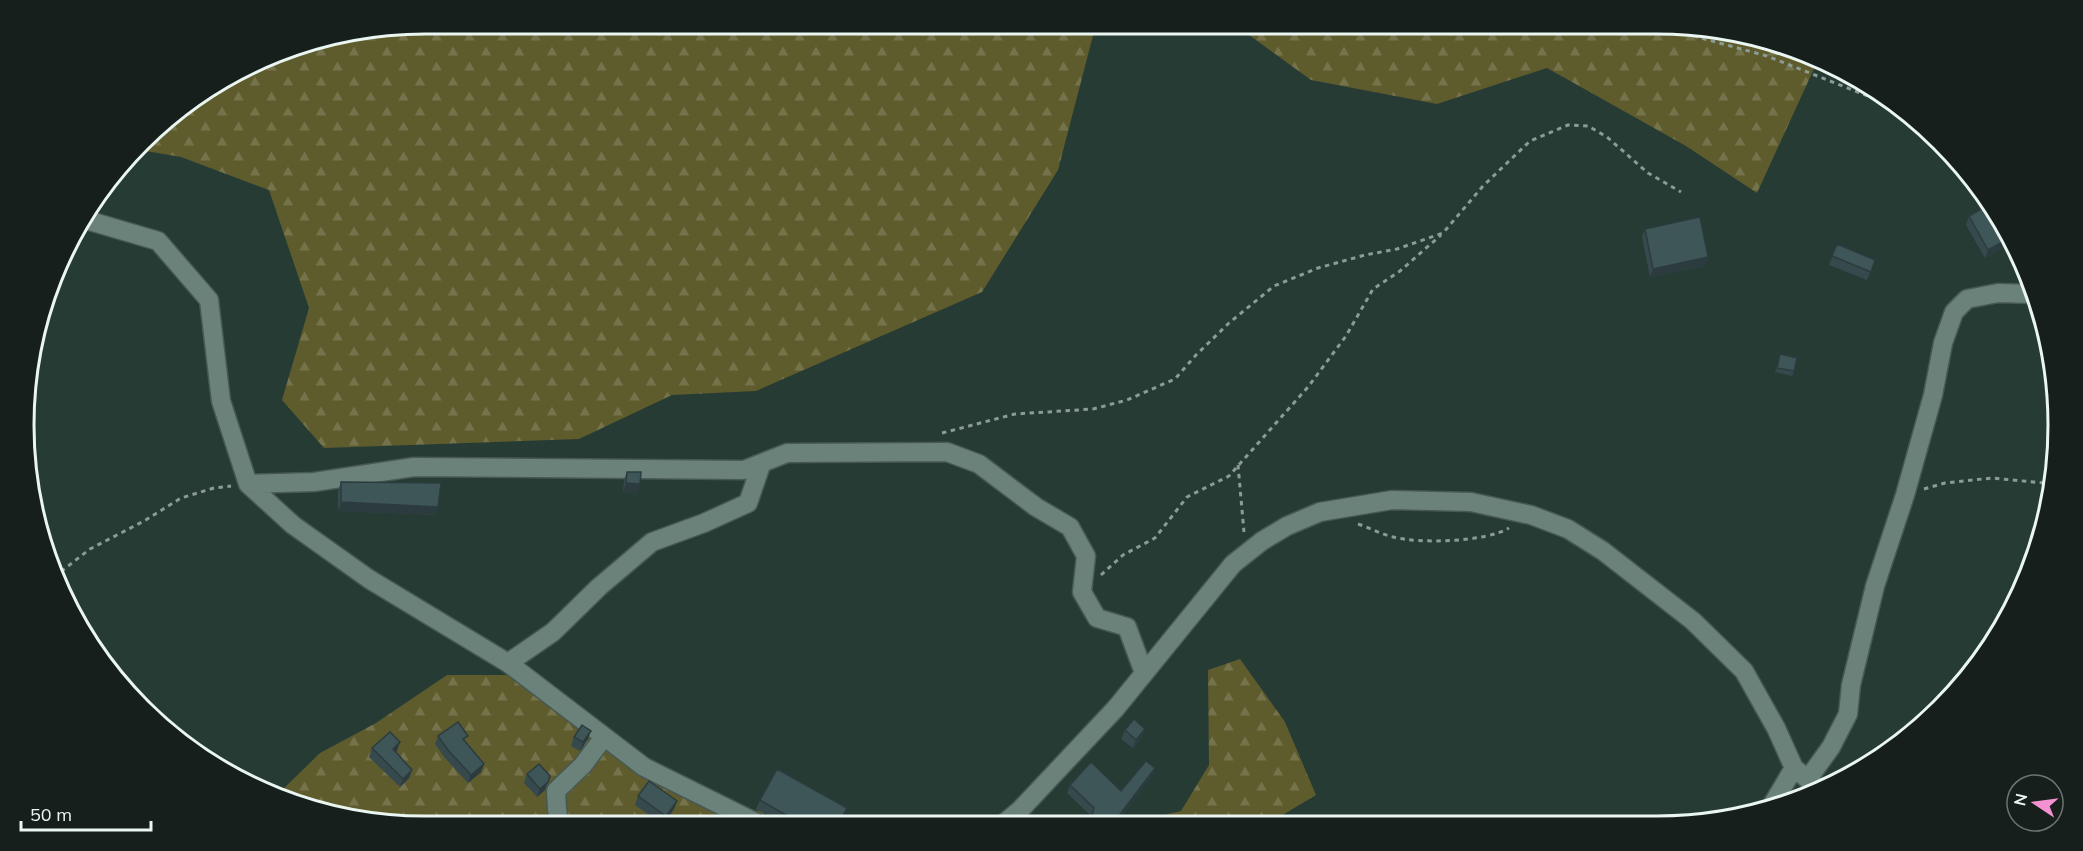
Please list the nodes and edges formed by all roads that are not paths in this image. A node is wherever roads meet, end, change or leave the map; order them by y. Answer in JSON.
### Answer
{"nodes":[{"id":1,"x":92,"y":222,"type":"edge"},
{"id":2,"x":2026,"y":294,"type":"edge"},
{"id":3,"x":761,"y":465,"type":"junction"},
{"id":4,"x":248,"y":484,"type":"junction"},
{"id":5,"x":508,"y":663,"type":"junction"},
{"id":6,"x":1144,"y":673,"type":"junction"},
{"id":7,"x":604,"y":737,"type":"junction"},
{"id":8,"x":1808,"y":779,"type":"edge"},
{"id":9,"x":1787,"y":794,"type":"edge"},
{"id":10,"x":558,"y":816,"type":"edge"},
{"id":11,"x":743,"y":816,"type":"edge"},
{"id":12,"x":1013,"y":816,"type":"edge"}],
"edges":[{"from":1,"to":4,"type":"street"},
{"from":2,"to":8,"type":"street"},
{"from":3,"to":4,"type":"street"},
{"from":3,"to":5,"type":"street"},
{"from":3,"to":6,"type":"street"},
{"from":4,"to":5,"type":"street"},
{"from":5,"to":7,"type":"street"},
{"from":6,"to":8,"type":"street"},
{"from":6,"to":12,"type":"street"},
{"from":7,"to":10,"type":"street"},
{"from":7,"to":11,"type":"street"},
{"from":8,"to":9,"type":"street"}]}
